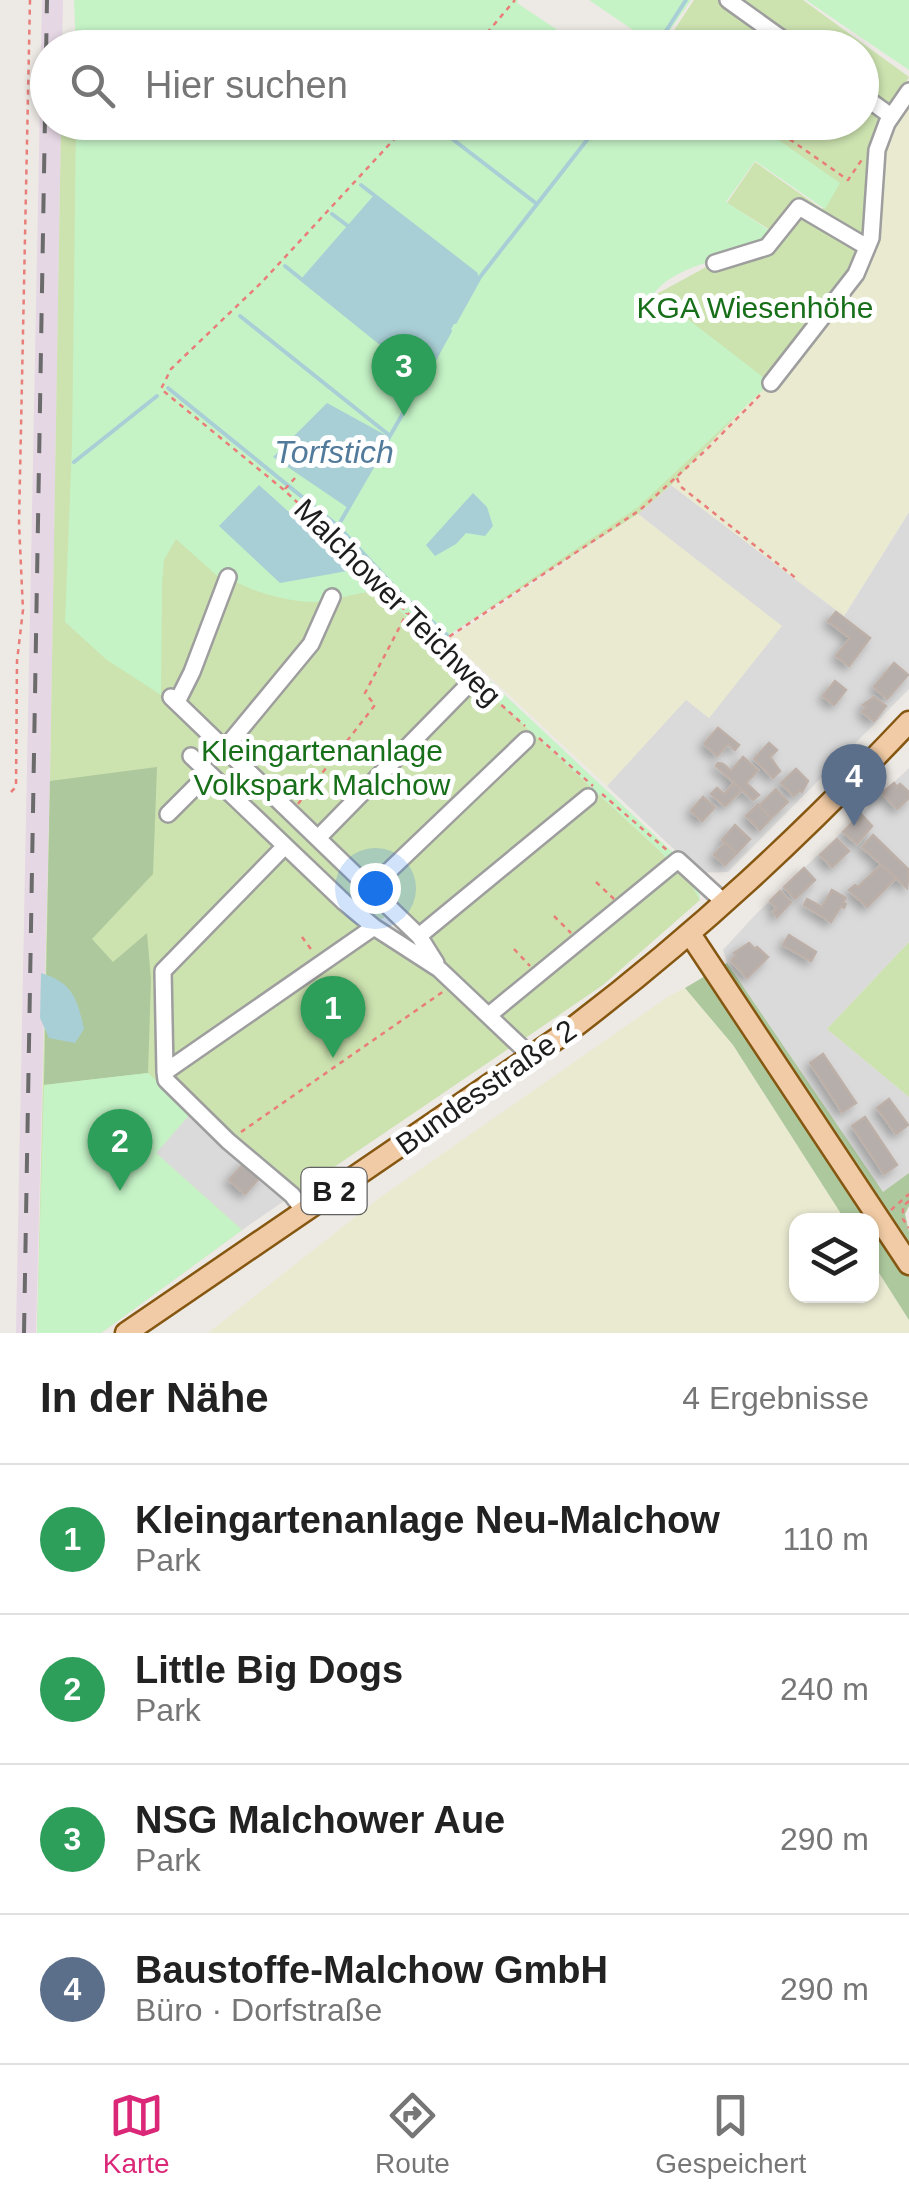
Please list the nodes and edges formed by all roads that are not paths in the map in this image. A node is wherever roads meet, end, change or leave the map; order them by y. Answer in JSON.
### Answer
{"nodes":[{"id":1,"x":728,"y":0,"type":"edge"},
{"id":2,"x":770,"y":30,"type":"edge"},
{"id":3,"x":909,"y":90,"type":"edge"},
{"id":4,"x":879,"y":107,"type":"edge"},
{"id":5,"x":891,"y":116,"type":"junction"},
{"id":6,"x":868,"y":247,"type":"junction"},
{"id":7,"x":715,"y":263,"type":"dead end"},
{"id":8,"x":772,"y":383,"type":"road end"},
{"id":9,"x":228,"y":577,"type":"dead end"},
{"id":10,"x":332,"y":597,"type":"dead end"},
{"id":11,"x":467,"y":686,"type":"dead end"},
{"id":12,"x":909,"y":722,"type":"edge"},
{"id":13,"x":526,"y":740,"type":"dead end"},
{"id":14,"x":225,"y":748,"type":"junction"},
{"id":15,"x":191,"y":756,"type":"dead end"},
{"id":16,"x":209,"y":773,"type":"junction"},
{"id":17,"x":588,"y":796,"type":"dead end"},
{"id":18,"x":168,"y":814,"type":"dead end"},
{"id":19,"x":318,"y":838,"type":"junction"},
{"id":20,"x":284,"y":847,"type":"junction"},
{"id":21,"x":370,"y":890,"type":"junction"},
{"id":22,"x":725,"y":903,"type":"junction"},
{"id":23,"x":374,"y":927,"type":"junction"},
{"id":24,"x":690,"y":934,"type":"junction"},
{"id":25,"x":419,"y":936,"type":"junction"},
{"id":26,"x":439,"y":969,"type":"junction"},
{"id":27,"x":489,"y":1015,"type":"junction"},
{"id":28,"x":531,"y":1056,"type":"junction"},
{"id":29,"x":165,"y":1072,"type":"junction"},
{"id":30,"x":304,"y":1212,"type":"junction"},
{"id":31,"x":909,"y":1264,"type":"edge"},
{"id":32,"x":126,"y":1333,"type":"edge"}],
"edges":[{"from":1,"to":2,"type":"lane"},
{"from":3,"to":5,"type":"lane"},
{"from":4,"to":5,"type":"lane"},
{"from":5,"to":6,"type":"lane"},
{"from":6,"to":7,"type":"lane"},
{"from":6,"to":8,"type":"lane"},
{"from":9,"to":14,"type":"lane"},
{"from":10,"to":14,"type":"lane"},
{"from":11,"to":19,"type":"lane"},
{"from":12,"to":22,"type":"main road","number":"B 2"},
{"from":13,"to":21,"type":"lane"},
{"from":14,"to":19,"type":"lane"},
{"from":15,"to":16,"type":"lane"},
{"from":16,"to":18,"type":"lane"},
{"from":16,"to":20,"type":"lane"},
{"from":17,"to":25,"type":"lane"},
{"from":19,"to":21,"type":"lane"},
{"from":20,"to":23,"type":"lane"},
{"from":20,"to":29,"type":"lane"},
{"from":21,"to":25,"type":"lane"},
{"from":22,"to":24,"type":"main road","number":"B 2"},
{"from":22,"to":27,"type":"lane"},
{"from":23,"to":26,"type":"lane"},
{"from":23,"to":29,"type":"lane"},
{"from":24,"to":28,"type":"main road","name":"Bundesstraße 2","number":"B 2"},
{"from":24,"to":31,"type":"main road"},
{"from":25,"to":26,"type":"lane"},
{"from":26,"to":27,"type":"lane"},
{"from":27,"to":28,"type":"lane"},
{"from":28,"to":30,"type":"main road","name":"Bundesstraße 2","number":"B 2"},
{"from":29,"to":30,"type":"lane"},
{"from":30,"to":32,"type":"main road","name":"Bundesstraße 2","number":"B 2"}]}
